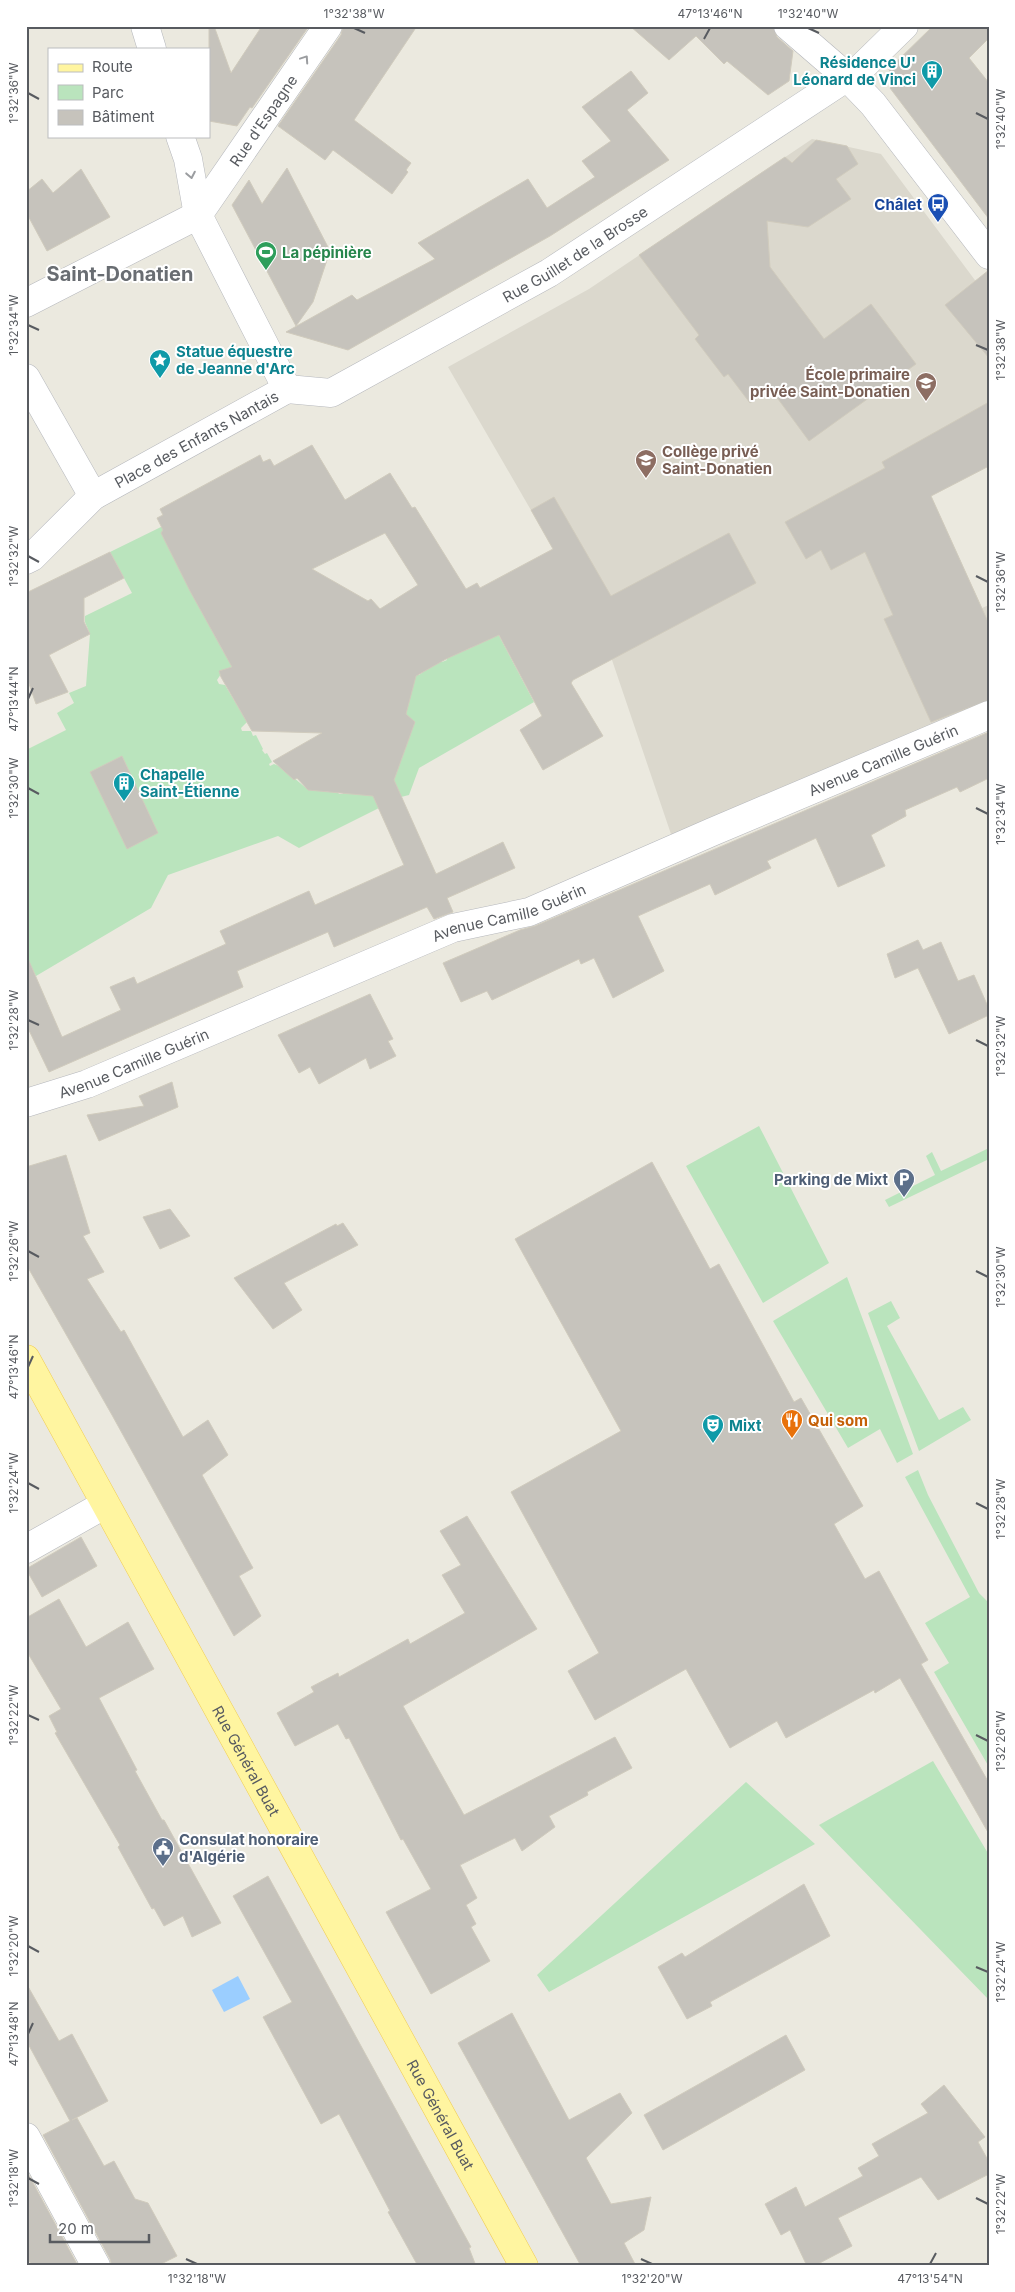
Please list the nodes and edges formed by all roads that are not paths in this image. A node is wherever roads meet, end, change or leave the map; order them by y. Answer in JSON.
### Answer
{"nodes":[{"id":1,"x":145,"y":26,"type":"edge"},
{"id":2,"x":328,"y":26,"type":"edge"},
{"id":3,"x":788,"y":26,"type":"edge"},
{"id":4,"x":904,"y":26,"type":"edge"},
{"id":5,"x":152,"y":48,"type":"edge"},
{"id":6,"x":847,"y":77,"type":"junction"},
{"id":7,"x":181,"y":138,"type":"edge"},
{"id":8,"x":198,"y":215,"type":"junction"},
{"id":9,"x":989,"y":255,"type":"edge"},
{"id":10,"x":26,"y":303,"type":"edge"},
{"id":11,"x":26,"y":378,"type":"edge"},
{"id":12,"x":287,"y":389,"type":"junction"},
{"id":13,"x":93,"y":496,"type":"junction"},
{"id":14,"x":26,"y":560,"type":"edge"},
{"id":15,"x":989,"y":714,"type":"edge"},
{"id":16,"x":26,"y":1103,"type":"edge"},
{"id":17,"x":26,"y":1359,"type":"edge"},
{"id":18,"x":104,"y":1505,"type":"junction"},
{"id":19,"x":26,"y":1549,"type":"edge"},
{"id":20,"x":26,"y":2137,"type":"edge"},
{"id":21,"x":96,"y":2266,"type":"edge"},
{"id":22,"x":524,"y":2266,"type":"edge"}],
"edges":[{"from":1,"to":5,"type":"street"},
{"from":8,"to":2,"type":"street","name":"Rue d'Espagne","one_way":true},
{"from":3,"to":6,"type":"street"},
{"from":4,"to":6,"type":"street","name":"Rue Guillet de la Brosse"},
{"from":6,"to":9,"type":"street"},
{"from":6,"to":12,"type":"street","name":"Rue Guillet de la Brosse"},
{"from":7,"to":8,"type":"street","name":"Place des Enfants Nantais","one_way":true},
{"from":8,"to":10,"type":"street"},
{"from":8,"to":12,"type":"street","name":"Place des Enfants Nantais"},
{"from":11,"to":13,"type":"street"},
{"from":12,"to":13,"type":"street","name":"Place des Enfants Nantais"},
{"from":13,"to":14,"type":"street","name":"Place des Enfants Nantais"},
{"from":15,"to":16,"type":"street","name":"Avenue Camille Guérin"},
{"from":17,"to":18,"type":"main road","name":"Rue Général Buat"},
{"from":18,"to":19,"type":"street"},
{"from":18,"to":22,"type":"main road","name":"Rue Général Buat"},
{"from":20,"to":21,"type":"street"}]}
